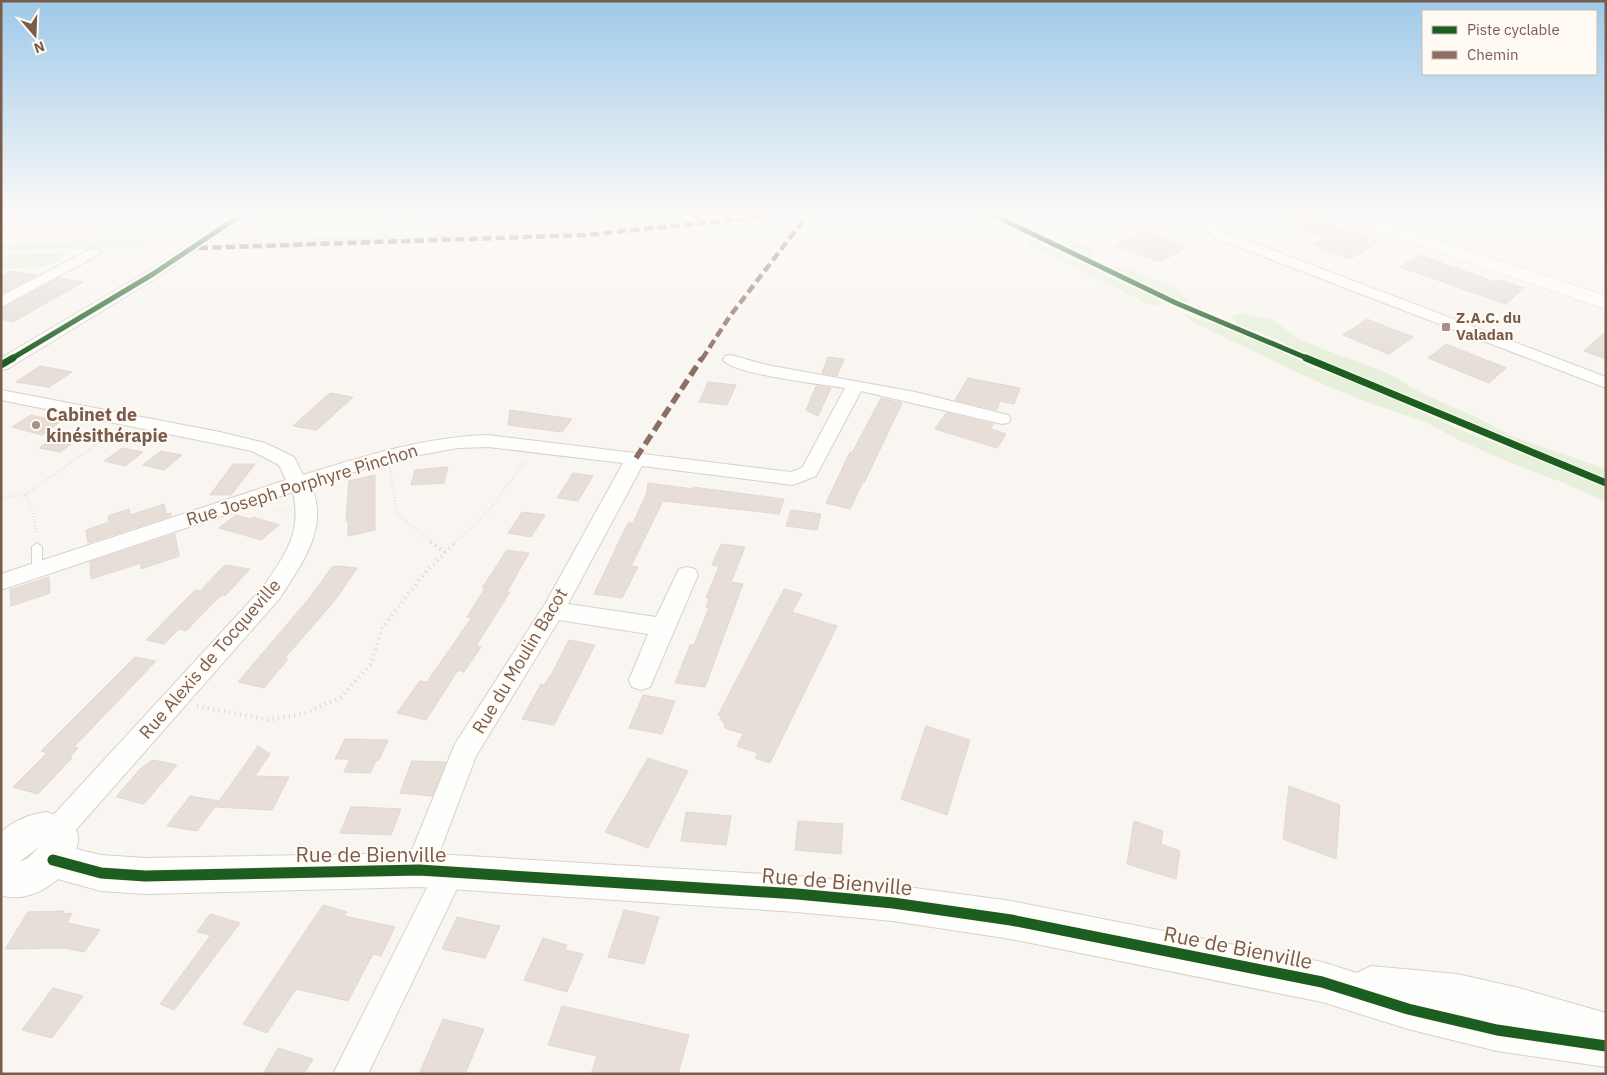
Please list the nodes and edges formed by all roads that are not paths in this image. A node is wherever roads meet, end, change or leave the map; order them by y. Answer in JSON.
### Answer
{"nodes":[{"id":1,"x":72,"y":263,"type":"edge"},
{"id":2,"x":173,"y":263,"type":"edge"},
{"id":3,"x":1293,"y":263,"type":"edge"},
{"id":4,"x":1488,"y":263,"type":"edge"},
{"id":5,"x":1,"y":302,"type":"edge"},
{"id":6,"x":1606,"y":303,"type":"edge"},
{"id":7,"x":731,"y":360,"type":"dead end"},
{"id":8,"x":1,"y":365,"type":"edge"},
{"id":9,"x":1606,"y":383,"type":"edge"},
{"id":10,"x":856,"y":385,"type":"junction"},
{"id":11,"x":1,"y":395,"type":"edge"},
{"id":12,"x":1002,"y":419,"type":"dead end"},
{"id":13,"x":636,"y":458,"type":"junction"},
{"id":14,"x":298,"y":483,"type":"junction"},
{"id":15,"x":37,"y":547,"type":"road end"},
{"id":16,"x":37,"y":570,"type":"junction"},
{"id":17,"x":687,"y":575,"type":"dead end"},
{"id":18,"x":1,"y":582,"type":"edge"},
{"id":19,"x":553,"y":610,"type":"junction"},
{"id":20,"x":663,"y":627,"type":"junction"},
{"id":21,"x":641,"y":680,"type":"dead end"},
{"id":22,"x":55,"y":845,"type":"junction"},
{"id":23,"x":434,"y":871,"type":"junction"},
{"id":24,"x":4,"y":877,"type":"edge"},
{"id":25,"x":1322,"y":982,"type":"junction"},
{"id":26,"x":1606,"y":1033,"type":"edge"},
{"id":27,"x":1606,"y":1046,"type":"edge"},
{"id":28,"x":350,"y":1074,"type":"edge"}],
"edges":[{"from":1,"to":5,"type":"street"},
{"from":2,"to":8,"type":"street"},
{"from":3,"to":9,"type":"street"},
{"from":4,"to":6,"type":"main road"},
{"from":7,"to":10,"type":"street"},
{"from":10,"to":12,"type":"street"},
{"from":10,"to":13,"type":"street","name":"Rue Joseph Porphyre Pinchon"},
{"from":11,"to":14,"type":"street","name":"Rue Alexis de Tocqueville"},
{"from":13,"to":14,"type":"street","name":"Rue Joseph Porphyre Pinchon"},
{"from":13,"to":19,"type":"street","name":"Rue du Moulin Bacot"},
{"from":14,"to":16,"type":"street","name":"Rue Joseph Porphyre Pinchon"},
{"from":14,"to":22,"type":"street","name":"Rue Alexis de Tocqueville"},
{"from":15,"to":16,"type":"lane"},
{"from":16,"to":18,"type":"street","name":"Rue Joseph Porphyre Pinchon"},
{"from":17,"to":20,"type":"street"},
{"from":19,"to":20,"type":"street"},
{"from":19,"to":23,"type":"street","name":"Rue du Moulin Bacot"},
{"from":20,"to":21,"type":"street"},
{"from":22,"to":23,"type":"street","name":"Rue de Bienville"},
{"from":22,"to":24,"type":"street"},
{"from":23,"to":25,"type":"street","name":"Rue de Bienville"},
{"from":23,"to":28,"type":"street","name":"Rue du Moulin Bacot"},
{"from":25,"to":26,"type":"street","name":"Rue de Bienville"},
{"from":25,"to":27,"type":"street","name":"Rue de Bienville"}]}
